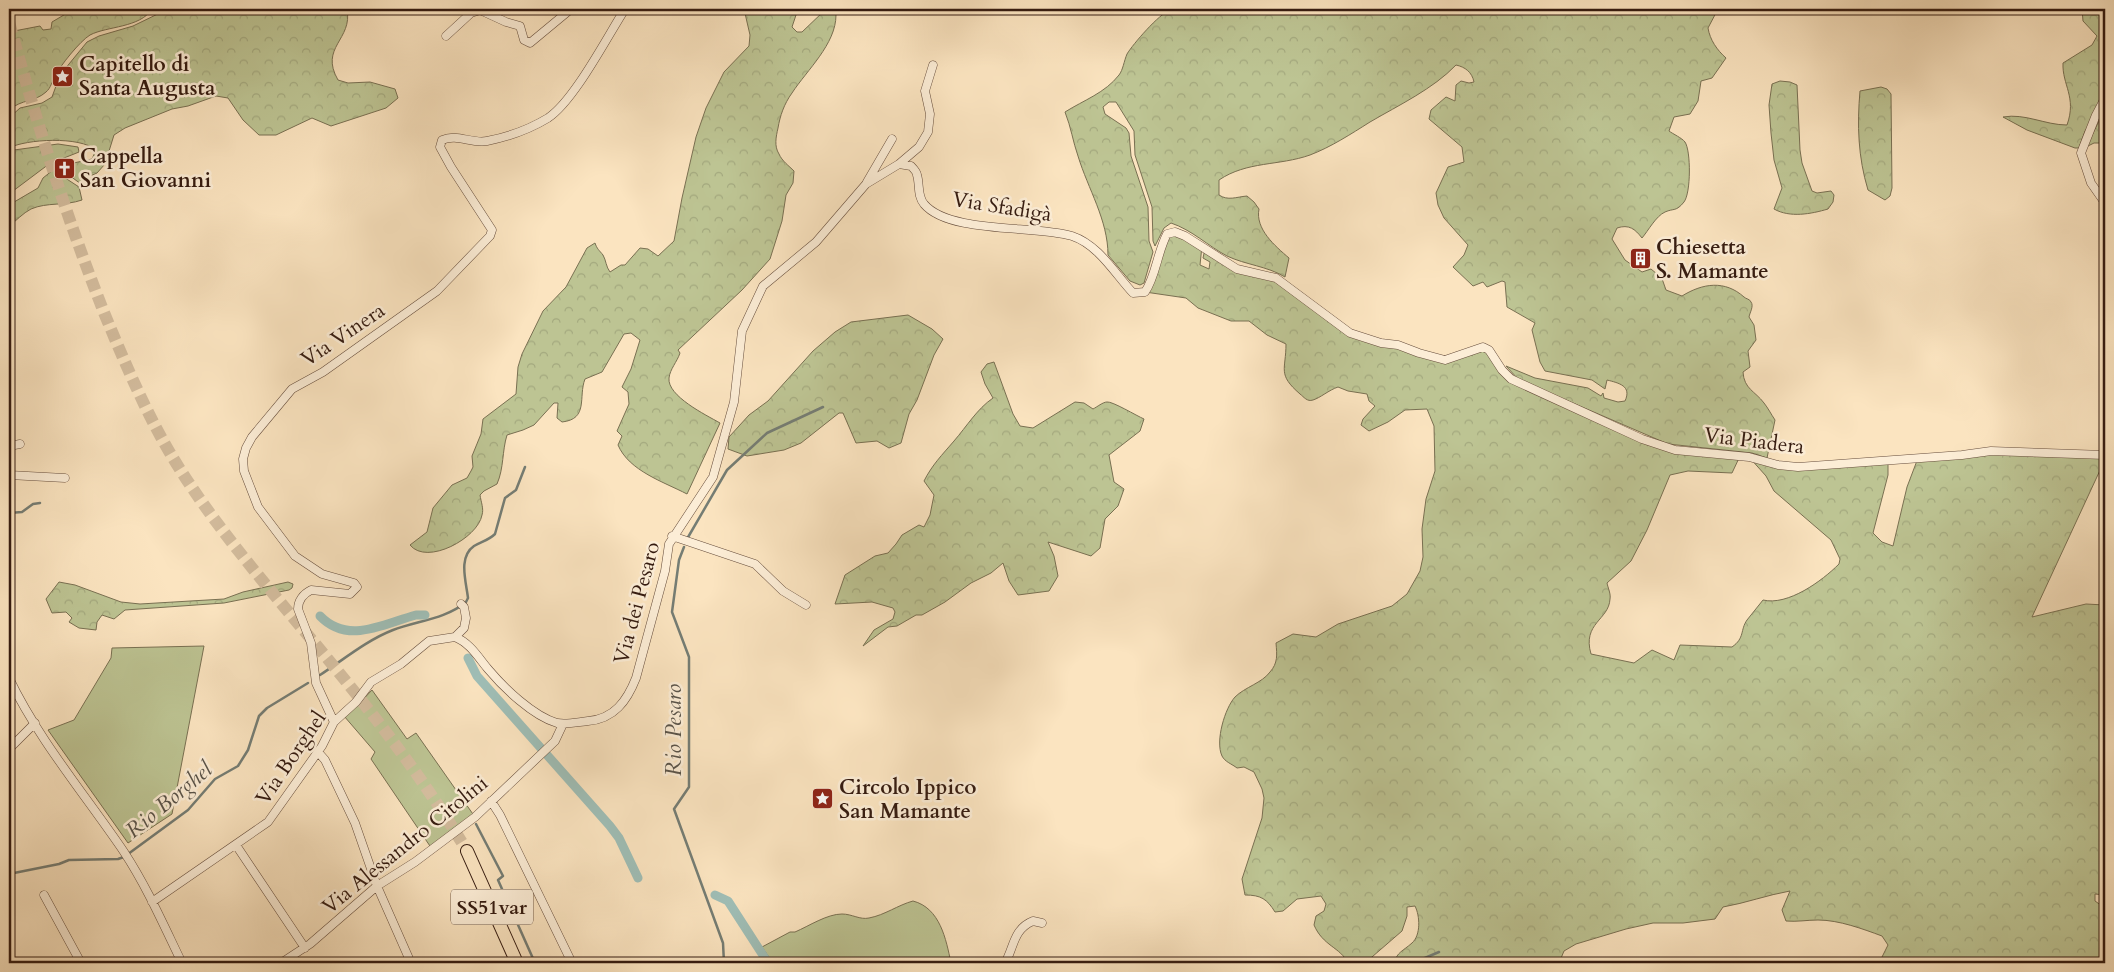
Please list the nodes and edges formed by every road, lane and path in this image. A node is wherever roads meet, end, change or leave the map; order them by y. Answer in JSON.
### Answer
{"nodes":[{"id":1,"x":571,"y":9,"type":"edge"},
{"id":2,"x":625,"y":9,"type":"edge"},
{"id":3,"x":446,"y":36,"type":"dead end"},
{"id":4,"x":933,"y":65,"type":"dead end"},
{"id":5,"x":2105,"y":98,"type":"edge"},
{"id":6,"x":892,"y":139,"type":"dead end"},
{"id":7,"x":899,"y":164,"type":"junction"},
{"id":8,"x":866,"y":184,"type":"junction"},
{"id":9,"x":2105,"y":203,"type":"edge"},
{"id":10,"x":1459,"y":355,"type":"joint"},
{"id":11,"x":20,"y":444,"type":"dead end"},
{"id":12,"x":9,"y":446,"type":"edge"},
{"id":13,"x":2105,"y":455,"type":"edge"},
{"id":14,"x":9,"y":475,"type":"edge"},
{"id":15,"x":65,"y":478,"type":"dead end"},
{"id":16,"x":672,"y":536,"type":"junction"},
{"id":17,"x":462,"y":605,"type":"dead end"},
{"id":18,"x":806,"y":605,"type":"dead end"},
{"id":19,"x":456,"y":637,"type":"junction"},
{"id":20,"x":9,"y":678,"type":"edge"},
{"id":21,"x":334,"y":722,"type":"junction"},
{"id":22,"x":35,"y":723,"type":"junction"},
{"id":23,"x":563,"y":724,"type":"junction"},
{"id":24,"x":9,"y":749,"type":"edge"},
{"id":25,"x":318,"y":752,"type":"junction"},
{"id":26,"x":491,"y":801,"type":"junction"},
{"id":27,"x":236,"y":845,"type":"junction"},
{"id":28,"x":467,"y":852,"type":"tunnel mouth"},
{"id":29,"x":377,"y":886,"type":"junction"},
{"id":30,"x":44,"y":894,"type":"dead end"},
{"id":31,"x":152,"y":902,"type":"junction"},
{"id":32,"x":1042,"y":923,"type":"dead end"},
{"id":33,"x":305,"y":948,"type":"junction"},
{"id":34,"x":81,"y":963,"type":"edge"},
{"id":35,"x":182,"y":963,"type":"edge"},
{"id":36,"x":281,"y":963,"type":"edge"},
{"id":37,"x":411,"y":963,"type":"edge"},
{"id":38,"x":517,"y":963,"type":"edge"},
{"id":39,"x":572,"y":963,"type":"edge"},
{"id":40,"x":1005,"y":963,"type":"edge"}],
"edges":[{"from":1,"to":3,"type":"street"},
{"from":2,"to":21,"type":"street","name":"Via Vinera"},
{"from":4,"to":7,"type":"street"},
{"from":5,"to":9,"type":"street"},
{"from":6,"to":8,"type":"street"},
{"from":7,"to":8,"type":"street"},
{"from":7,"to":10,"type":"street","name":"Via Sfadigà"},
{"from":8,"to":16,"type":"street"},
{"from":10,"to":13,"type":"street","name":"Via Piadera"},
{"from":11,"to":12,"type":"street"},
{"from":14,"to":15,"type":"street"},
{"from":16,"to":18,"type":"street","name":"Via dei Pesaro"},
{"from":16,"to":23,"type":"street","name":"Via dei Pesaro"},
{"from":17,"to":19,"type":"street"},
{"from":19,"to":21,"type":"street","name":"Via Borghel"},
{"from":19,"to":23,"type":"street"},
{"from":20,"to":22,"type":"street"},
{"from":21,"to":25,"type":"street","name":"Via Borghel"},
{"from":22,"to":24,"type":"street"},
{"from":22,"to":31,"type":"street"},
{"from":23,"to":26,"type":"street","name":"Via Alessandro Citolini"},
{"from":25,"to":27,"type":"street","name":"Via Borghel"},
{"from":25,"to":29,"type":"street"},
{"from":26,"to":29,"type":"street","name":"Via Alessandro Citolini"},
{"from":26,"to":39,"type":"street"},
{"from":27,"to":31,"type":"street","name":"Via Borghel"},
{"from":27,"to":33,"type":"street"},
{"from":28,"to":38,"type":"main road","number":"SS51var"},
{"from":29,"to":33,"type":"street","name":"Via Alessandro Citolini"},
{"from":29,"to":37,"type":"street"},
{"from":30,"to":34,"type":"street"},
{"from":31,"to":35,"type":"street"},
{"from":32,"to":40,"type":"street"},
{"from":33,"to":36,"type":"street","name":"Via Alessandro Citolini"}]}
